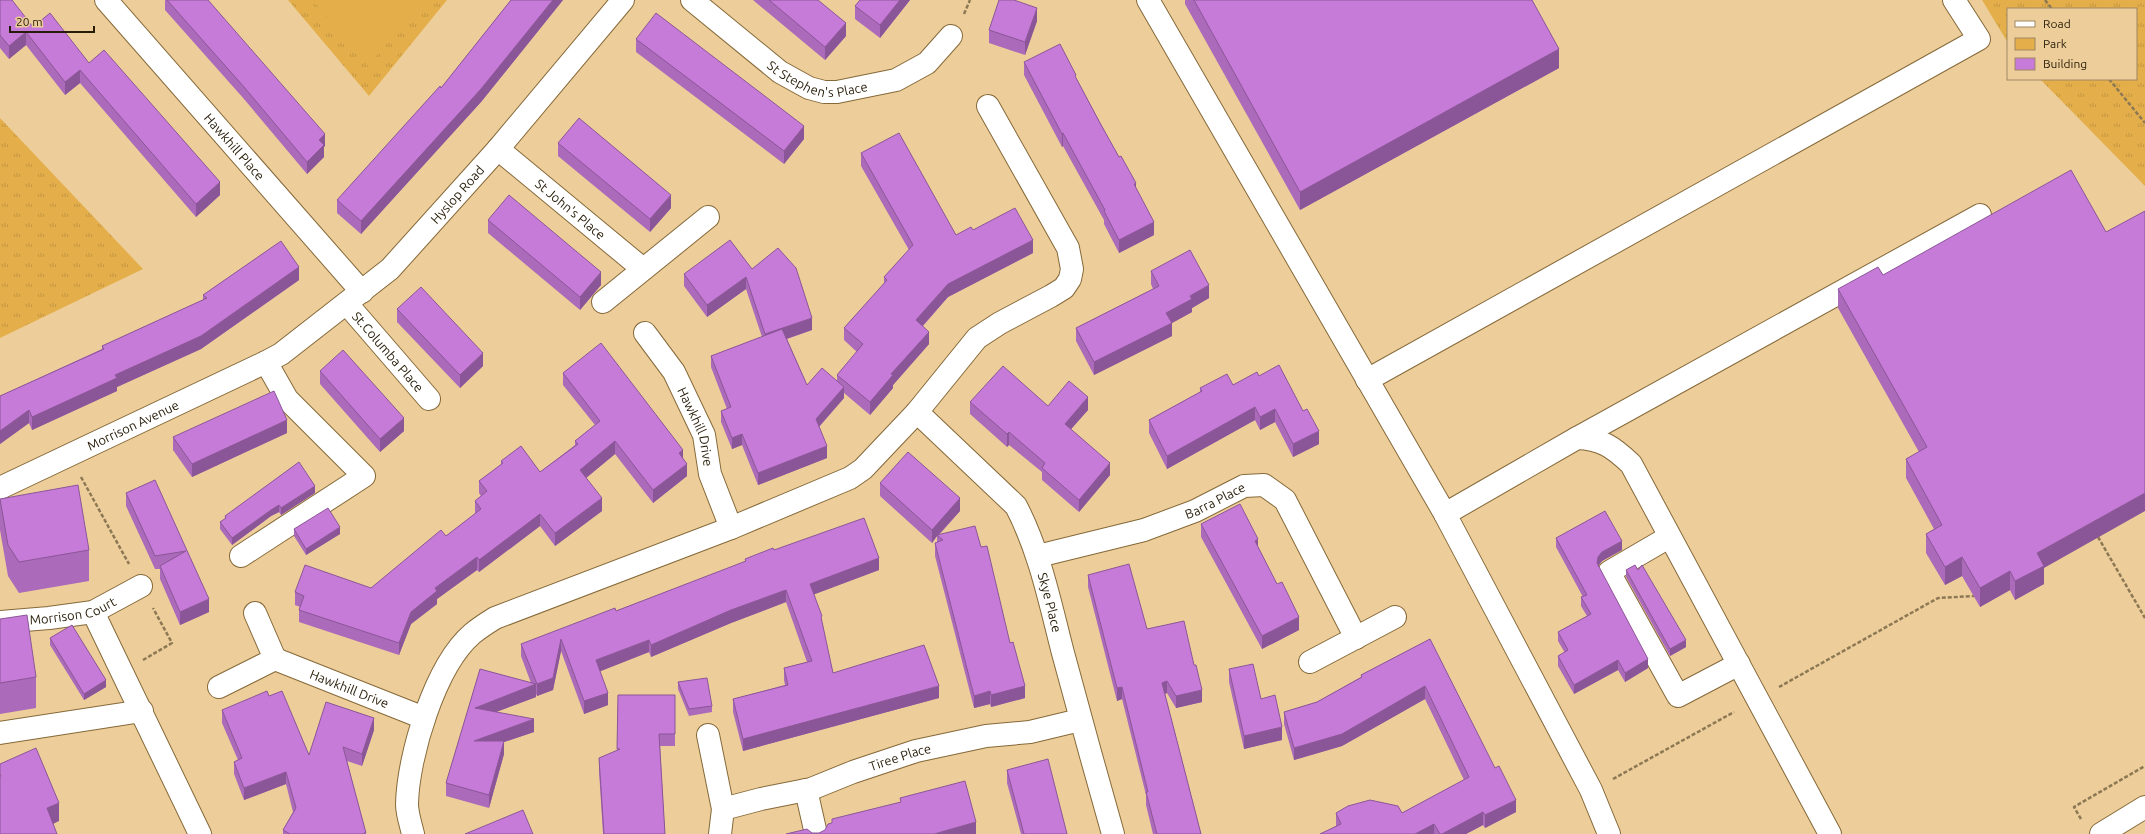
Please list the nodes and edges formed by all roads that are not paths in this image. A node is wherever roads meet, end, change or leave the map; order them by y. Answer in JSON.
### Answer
{"nodes":[{"id":1,"x":106,"y":0,"type":"edge"},
{"id":2,"x":623,"y":0,"type":"edge"},
{"id":3,"x":692,"y":0,"type":"edge"},
{"id":4,"x":1148,"y":0,"type":"edge"},
{"id":5,"x":1954,"y":0,"type":"edge"},
{"id":6,"x":951,"y":36,"type":"dead end"},
{"id":7,"x":988,"y":106,"type":"dead end"},
{"id":8,"x":498,"y":149,"type":"junction"},
{"id":9,"x":1980,"y":216,"type":"dead end"},
{"id":10,"x":708,"y":217,"type":"dead end"},
{"id":11,"x":643,"y":269,"type":"junction"},
{"id":12,"x":355,"y":298,"type":"junction"},
{"id":13,"x":603,"y":302,"type":"dead end"},
{"id":14,"x":645,"y":333,"type":"dead end"},
{"id":15,"x":266,"y":362,"type":"junction"},
{"id":16,"x":1367,"y":380,"type":"junction"},
{"id":17,"x":429,"y":399,"type":"dead end"},
{"id":18,"x":917,"y":412,"type":"junction"},
{"id":19,"x":1577,"y":438,"type":"junction"},
{"id":20,"x":0,"y":488,"type":"edge"},
{"id":21,"x":1445,"y":514,"type":"junction"},
{"id":22,"x":731,"y":528,"type":"junction"},
{"id":23,"x":1669,"y":537,"type":"junction"},
{"id":24,"x":241,"y":556,"type":"dead end"},
{"id":25,"x":1038,"y":556,"type":"junction"},
{"id":26,"x":141,"y":586,"type":"dead end"},
{"id":27,"x":93,"y":612,"type":"junction"},
{"id":28,"x":255,"y":613,"type":"dead end"},
{"id":29,"x":1394,"y":617,"type":"dead end"},
{"id":30,"x":0,"y":622,"type":"edge"},
{"id":31,"x":1356,"y":638,"type":"junction"},
{"id":32,"x":276,"y":659,"type":"junction"},
{"id":33,"x":1310,"y":662,"type":"dead end"},
{"id":34,"x":1738,"y":664,"type":"junction"},
{"id":35,"x":219,"y":687,"type":"dead end"},
{"id":36,"x":142,"y":711,"type":"junction"},
{"id":37,"x":424,"y":718,"type":"junction"},
{"id":38,"x":1080,"y":720,"type":"junction"},
{"id":39,"x":0,"y":733,"type":"edge"},
{"id":40,"x":708,"y":735,"type":"dead end"},
{"id":41,"x":806,"y":790,"type":"junction"},
{"id":42,"x":2145,"y":807,"type":"edge"},
{"id":43,"x":724,"y":809,"type":"junction"},
{"id":44,"x":200,"y":834,"type":"edge"},
{"id":45,"x":413,"y":834,"type":"edge"},
{"id":46,"x":720,"y":834,"type":"edge"},
{"id":47,"x":816,"y":834,"type":"edge"},
{"id":48,"x":1113,"y":834,"type":"edge"},
{"id":49,"x":1609,"y":834,"type":"edge"},
{"id":50,"x":1830,"y":834,"type":"edge"},
{"id":51,"x":2101,"y":834,"type":"edge"}],
"edges":[{"from":1,"to":12,"type":"street","name":"Hawkhill Place"},
{"from":2,"to":8,"type":"street","name":"Hyslop Road"},
{"from":3,"to":6,"type":"street","name":"St Stephen's Place"},
{"from":4,"to":16,"type":"street"},
{"from":5,"to":16,"type":"street"},
{"from":7,"to":18,"type":"street"},
{"from":8,"to":11,"type":"street","name":"St John's Place"},
{"from":8,"to":12,"type":"street","name":"Hyslop Road"},
{"from":9,"to":19,"type":"street"},
{"from":10,"to":11,"type":"street"},
{"from":11,"to":13,"type":"street"},
{"from":12,"to":15,"type":"street","name":"Hyslop Road"},
{"from":12,"to":17,"type":"street","name":"St.Columba Place"},
{"from":14,"to":22,"type":"street","name":"Hawkhill Drive"},
{"from":15,"to":20,"type":"street","name":"Morrison Avenue"},
{"from":15,"to":24,"type":"street"},
{"from":16,"to":21,"type":"street"},
{"from":18,"to":22,"type":"street"},
{"from":18,"to":25,"type":"street","name":"Skye Place"},
{"from":19,"to":21,"type":"street"},
{"from":19,"to":23,"type":"street"},
{"from":21,"to":49,"type":"street"},
{"from":22,"to":37,"type":"street"},
{"from":23,"to":34,"type":"street"},
{"from":23,"to":34,"type":"street"},
{"from":25,"to":31,"type":"street","name":"Barra Place"},
{"from":25,"to":38,"type":"street","name":"Skye Place"},
{"from":26,"to":27,"type":"street","name":"Morrison Court"},
{"from":27,"to":30,"type":"street","name":"Morrison Court"},
{"from":27,"to":36,"type":"street"},
{"from":28,"to":32,"type":"street"},
{"from":29,"to":31,"type":"street"},
{"from":31,"to":33,"type":"street"},
{"from":32,"to":35,"type":"street"},
{"from":32,"to":37,"type":"street","name":"Hawkhill Drive"},
{"from":34,"to":50,"type":"street"},
{"from":36,"to":39,"type":"street"},
{"from":36,"to":44,"type":"street"},
{"from":37,"to":45,"type":"street"},
{"from":38,"to":41,"type":"street","name":"Tiree Place"},
{"from":38,"to":48,"type":"street","name":"Skye Place"},
{"from":40,"to":43,"type":"street"},
{"from":41,"to":43,"type":"street","name":"Tiree Place"},
{"from":41,"to":47,"type":"street"},
{"from":42,"to":51,"type":"street"},
{"from":43,"to":46,"type":"street"}]}
